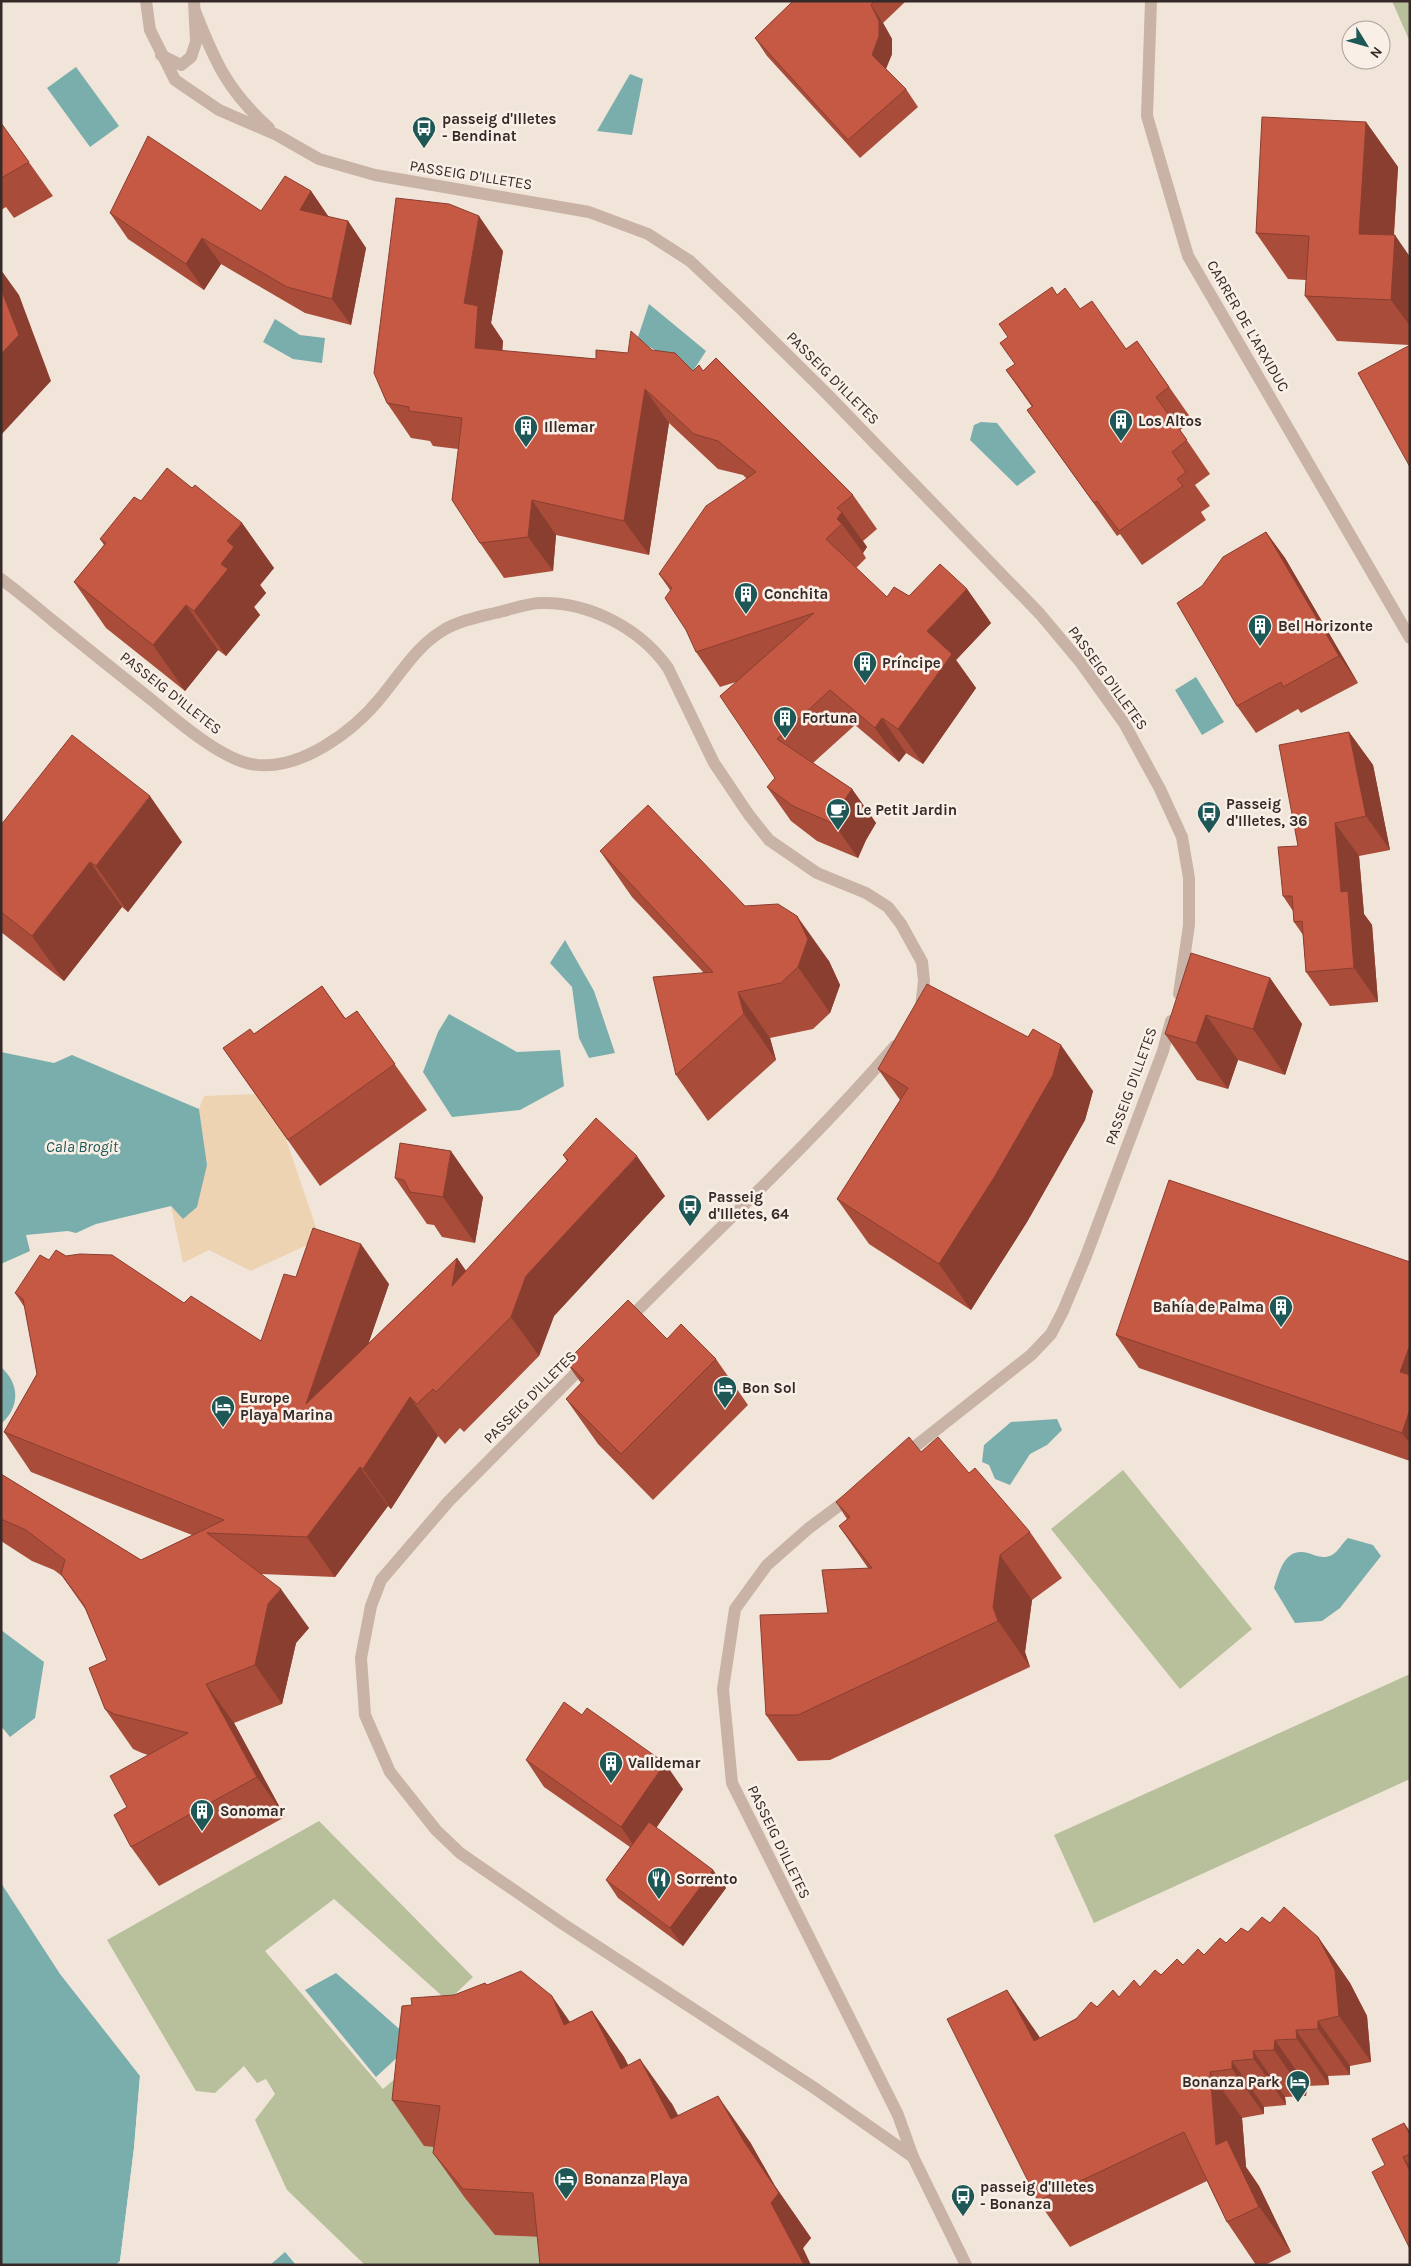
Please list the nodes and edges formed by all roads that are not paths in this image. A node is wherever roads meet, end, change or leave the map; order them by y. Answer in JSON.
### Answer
{"nodes":[{"id":1,"x":146,"y":1,"type":"edge"},
{"id":2,"x":1151,"y":1,"type":"edge"},
{"id":3,"x":194,"y":6,"type":"edge"},
{"id":4,"x":161,"y":55,"type":"junction"},
{"id":5,"x":277,"y":135,"type":"junction"},
{"id":6,"x":1,"y":579,"type":"edge"},
{"id":7,"x":1410,"y":638,"type":"edge"},
{"id":8,"x":916,"y":1018,"type":"edge"},
{"id":9,"x":901,"y":1038,"type":"edge"},
{"id":10,"x":616,"y":1332,"type":"edge"},
{"id":11,"x":595,"y":1353,"type":"edge"},
{"id":12,"x":896,"y":1461,"type":"edge"},
{"id":13,"x":865,"y":1485,"type":"edge"},
{"id":14,"x":913,"y":2157,"type":"junction"},
{"id":15,"x":966,"y":2265,"type":"edge"}],
"edges":[{"from":1,"to":4,"type":"street","name":"PASSEIG D'ILLETES"},
{"from":2,"to":7,"type":"street","name":"CARRER DE L'ARXIDUC"},
{"from":3,"to":4,"type":"street"},
{"from":3,"to":5,"type":"street"},
{"from":4,"to":5,"type":"street","name":"PASSEIG D'ILLETES"},
{"from":5,"to":12,"type":"street","name":"PASSEIG D'ILLETES"},
{"from":6,"to":8,"type":"street","name":"PASSEIG D'ILLETES"},
{"from":9,"to":10,"type":"street"},
{"from":11,"to":14,"type":"street","name":"PASSEIG D'ILLETES"},
{"from":13,"to":14,"type":"street","name":"PASSEIG D'ILLETES"},
{"from":14,"to":15,"type":"street","name":"PASSEIG D'ILLETES"}]}
